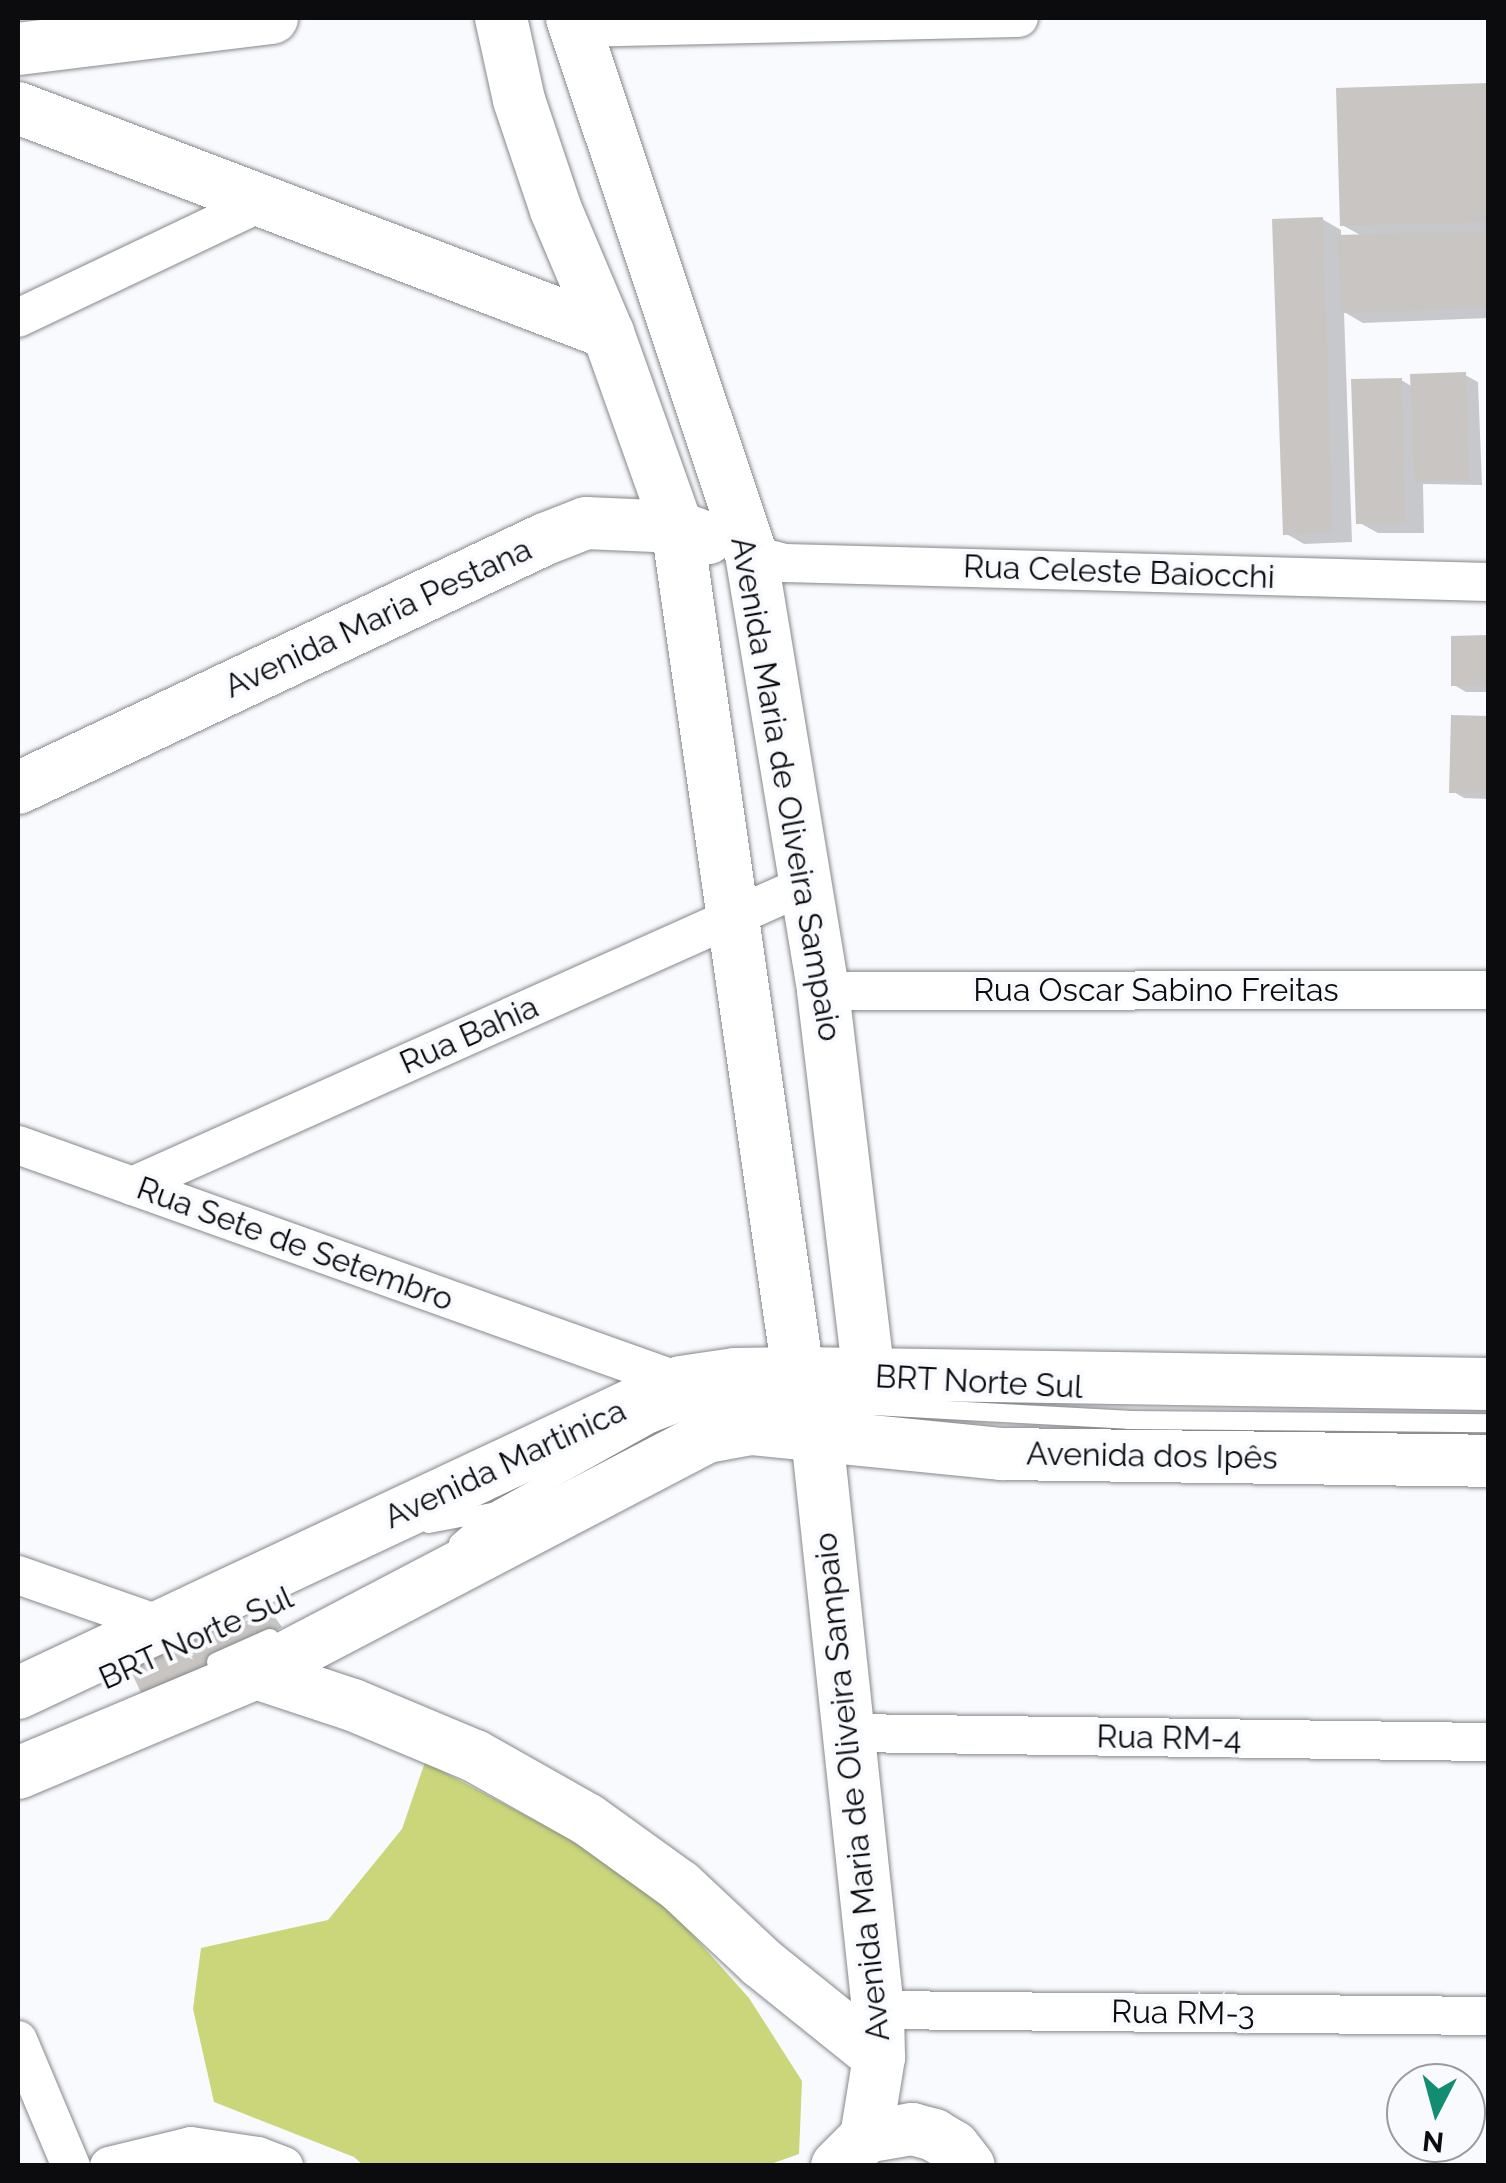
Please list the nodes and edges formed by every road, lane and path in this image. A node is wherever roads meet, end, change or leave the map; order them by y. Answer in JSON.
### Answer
{"nodes":[{"id":1,"x":272,"y":18,"type":"edge"},
{"id":2,"x":501,"y":18,"type":"edge"},
{"id":3,"x":1020,"y":18,"type":"edge"},
{"id":4,"x":568,"y":21,"type":"edge"},
{"id":5,"x":18,"y":49,"type":"edge"},
{"id":6,"x":18,"y":108,"type":"edge"},
{"id":7,"x":264,"y":201,"type":"junction"},
{"id":8,"x":18,"y":318,"type":"edge"},
{"id":9,"x":608,"y":332,"type":"junction"},
{"id":10,"x":677,"y":526,"type":"junction"},
{"id":11,"x":751,"y":554,"type":"junction"},
{"id":12,"x":1488,"y":582,"type":"edge"},
{"id":13,"x":18,"y":788,"type":"edge"},
{"id":14,"x":805,"y":885,"type":"junction"},
{"id":15,"x":734,"y":916,"type":"junction"},
{"id":16,"x":1488,"y":990,"type":"edge"},
{"id":17,"x":823,"y":991,"type":"junction"},
{"id":18,"x":18,"y":1146,"type":"edge"},
{"id":19,"x":132,"y":1186,"type":"junction"},
{"id":20,"x":572,"y":1344,"type":"junction"},
{"id":21,"x":681,"y":1382,"type":"junction"},
{"id":22,"x":1488,"y":1384,"type":"edge"},
{"id":23,"x":827,"y":1399,"type":"junction"},
{"id":24,"x":1488,"y":1423,"type":"edge"},
{"id":25,"x":578,"y":1430,"type":"junction"},
{"id":26,"x":1488,"y":1461,"type":"edge"},
{"id":27,"x":493,"y":1512,"type":"junction"},
{"id":28,"x":418,"y":1529,"type":"dead end"},
{"id":29,"x":18,"y":1575,"type":"edge"},
{"id":30,"x":304,"y":1581,"type":"dead end"},
{"id":31,"x":340,"y":1606,"type":"dead end"},
{"id":32,"x":158,"y":1624,"type":"junction"},
{"id":33,"x":287,"y":1630,"type":"dead end"},
{"id":34,"x":198,"y":1670,"type":"dead end"},
{"id":35,"x":256,"y":1674,"type":"junction"},
{"id":36,"x":38,"y":1694,"type":"edge"},
{"id":37,"x":850,"y":1734,"type":"junction"},
{"id":38,"x":1488,"y":1742,"type":"edge"},
{"id":39,"x":18,"y":1773,"type":"edge"},
{"id":40,"x":1488,"y":2016,"type":"edge"},
{"id":41,"x":878,"y":2034,"type":"junction"},
{"id":42,"x":18,"y":2040,"type":"edge"},
{"id":43,"x":852,"y":2151,"type":"edge"},
{"id":44,"x":71,"y":2166,"type":"edge"},
{"id":45,"x":109,"y":2166,"type":"edge"},
{"id":46,"x":284,"y":2166,"type":"edge"},
{"id":47,"x":968,"y":2166,"type":"edge"}],
"edges":[{"from":1,"to":5,"type":"main road"},
{"from":2,"to":9,"type":"main road","name":"Avenida Maria de Oliveira Sampaio"},
{"from":3,"to":4,"type":"street"},
{"from":4,"to":11,"type":"main road","name":"Avenida Maria de Oliveira Sampaio"},
{"from":6,"to":7,"type":"main road"},
{"from":7,"to":8,"type":"street"},
{"from":7,"to":9,"type":"main road"},
{"from":9,"to":10,"type":"main road","name":"Avenida Maria de Oliveira Sampaio"},
{"from":10,"to":11,"type":"main road","name":"Avenida Maria Pestana"},
{"from":10,"to":13,"type":"main road","name":"Avenida Maria Pestana"},
{"from":10,"to":15,"type":"main road","name":"Avenida Maria de Oliveira Sampaio"},
{"from":11,"to":12,"type":"street","name":"Rua Celeste Baiocchi"},
{"from":11,"to":14,"type":"main road","name":"Avenida Maria de Oliveira Sampaio"},
{"from":14,"to":15,"type":"street","name":"Rua Bahia"},
{"from":14,"to":17,"type":"main road","name":"Avenida Maria de Oliveira Sampaio"},
{"from":15,"to":19,"type":"street","name":"Rua Bahia"},
{"from":15,"to":23,"type":"main road","name":"Avenida Maria de Oliveira Sampaio"},
{"from":16,"to":17,"type":"street","name":"Rua Oscar Sabino Freitas"},
{"from":17,"to":23,"type":"main road","name":"Avenida Maria de Oliveira Sampaio"},
{"from":18,"to":19,"type":"street","name":"Rua Sete de Setembro"},
{"from":19,"to":20,"type":"street","name":"Rua Sete de Setembro"},
{"from":20,"to":21,"type":"street","name":"Rua Sete de Setembro"},
{"from":20,"to":25,"type":"street"},
{"from":21,"to":23,"type":"main road","name":"Avenida Martinica"},
{"from":21,"to":25,"type":"main road","name":"Avenida Martinica"},
{"from":22,"to":23,"type":"main road"},
{"from":23,"to":24,"type":"lane","name":"BRT Norte Sul"},
{"from":23,"to":26,"type":"main road","name":"Avenida dos Ipês"},
{"from":23,"to":27,"type":"lane","name":"BRT Norte Sul"},
{"from":23,"to":35,"type":"main road","name":"Avenida Martinica"},
{"from":23,"to":37,"type":"main road","name":"Avenida Maria de Oliveira Sampaio"},
{"from":25,"to":32,"type":"main road","name":"Avenida Martinica"},
{"from":27,"to":28,"type":"lane","name":"BRT Norte Sul"},
{"from":27,"to":31,"type":"lane","name":"BRT Norte Sul"},
{"from":29,"to":32,"type":"street"},
{"from":30,"to":36,"type":"lane","name":"BRT Norte Sul"},
{"from":32,"to":36,"type":"main road","name":"Avenida Martinica"},
{"from":33,"to":34,"type":"lane","name":"BRT Norte Sul"},
{"from":35,"to":39,"type":"main road","name":"Avenida Martinica"},
{"from":35,"to":41,"type":"main road"},
{"from":37,"to":38,"type":"street","name":"Rua RM-4"},
{"from":37,"to":41,"type":"main road","name":"Avenida Maria de Oliveira Sampaio"},
{"from":40,"to":41,"type":"street","name":"Rua RM-3"},
{"from":41,"to":43,"type":"main road","name":"Avenida Maria de Oliveira Sampaio"},
{"from":42,"to":44,"type":"street"},
{"from":43,"to":47,"type":"main road"},
{"from":45,"to":46,"type":"street"}]}
